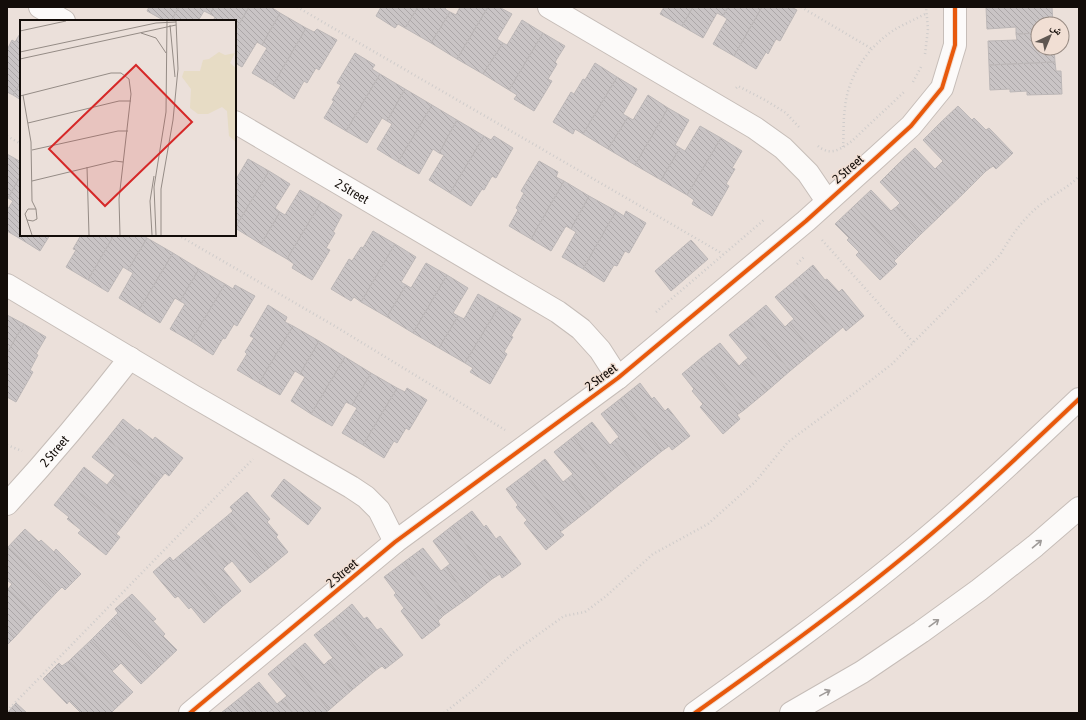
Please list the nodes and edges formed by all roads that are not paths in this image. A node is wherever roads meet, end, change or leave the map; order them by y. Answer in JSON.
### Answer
{"nodes":[{"id":1,"x":40,"y":7,"type":"edge"},
{"id":2,"x":549,"y":7,"type":"edge"},
{"id":3,"x":955,"y":7,"type":"edge"},
{"id":4,"x":62,"y":20,"type":"edge"},
{"id":5,"x":236,"y":123,"type":"edge"},
{"id":6,"x":827,"y":201,"type":"junction"},
{"id":7,"x":7,"y":286,"type":"edge"},
{"id":8,"x":130,"y":358,"type":"junction"},
{"id":9,"x":618,"y":378,"type":"junction"},
{"id":10,"x":1079,"y":399,"type":"edge"},
{"id":11,"x":7,"y":504,"type":"edge"},
{"id":12,"x":1079,"y":508,"type":"edge"},
{"id":13,"x":395,"y":542,"type":"junction"},
{"id":14,"x":190,"y":713,"type":"edge"},
{"id":15,"x":695,"y":713,"type":"edge"},
{"id":16,"x":791,"y":713,"type":"edge"}],
"edges":[{"from":1,"to":4,"type":"street"},
{"from":2,"to":6,"type":"street","name":"2 Street"},
{"from":3,"to":6,"type":"street","name":"2 Street"},
{"from":5,"to":9,"type":"street","name":"2 Street"},
{"from":6,"to":9,"type":"street","name":"2 Street"},
{"from":7,"to":8,"type":"street"},
{"from":8,"to":11,"type":"street","name":"2 Street"},
{"from":8,"to":13,"type":"street"},
{"from":9,"to":13,"type":"street","name":"2 Street"},
{"from":10,"to":15,"type":"street"},
{"from":16,"to":12,"type":"street","one_way":true},
{"from":13,"to":14,"type":"street","name":"2 Street"}]}
